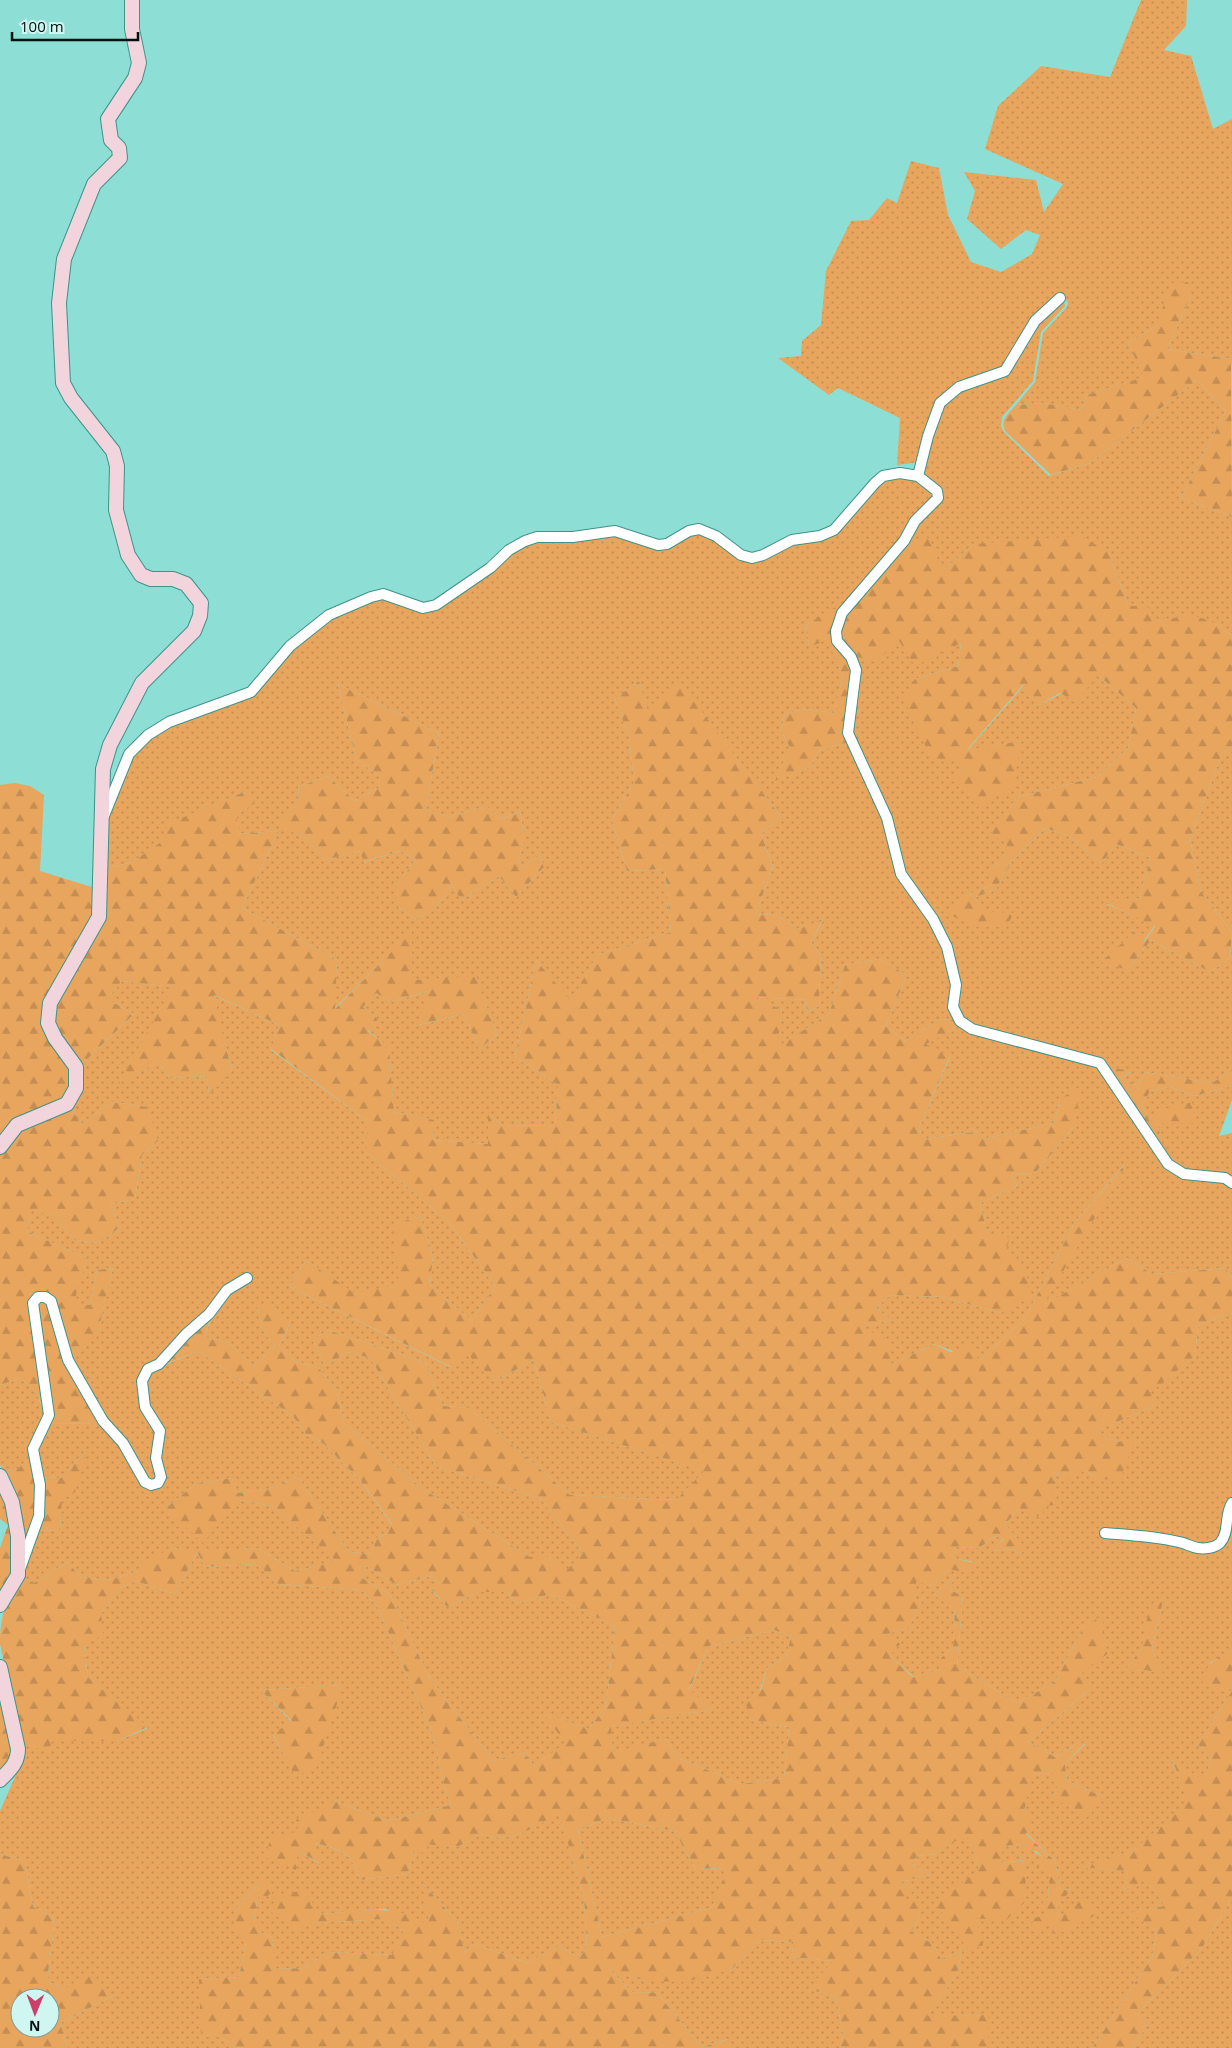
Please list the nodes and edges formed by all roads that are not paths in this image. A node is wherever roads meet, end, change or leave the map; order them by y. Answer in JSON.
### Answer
{"nodes":[{"id":1,"x":132,"y":0,"type":"edge"},
{"id":2,"x":1060,"y":298,"type":"dead end"},
{"id":3,"x":918,"y":476,"type":"junction"},
{"id":4,"x":100,"y":824,"type":"junction"},
{"id":5,"x":0,"y":1147,"type":"edge"},
{"id":6,"x":1232,"y":1183,"type":"edge"},
{"id":7,"x":247,"y":1278,"type":"dead end"},
{"id":8,"x":0,"y":1476,"type":"edge"},
{"id":9,"x":1232,"y":1503,"type":"edge"},
{"id":10,"x":1105,"y":1533,"type":"dead end"},
{"id":11,"x":18,"y":1574,"type":"junction"},
{"id":12,"x":0,"y":1605,"type":"edge"},
{"id":13,"x":0,"y":1667,"type":"edge"},
{"id":14,"x":0,"y":1780,"type":"edge"}],
"edges":[{"from":1,"to":4,"type":"street"},
{"from":2,"to":3,"type":"street"},
{"from":3,"to":4,"type":"street"},
{"from":3,"to":6,"type":"street"},
{"from":4,"to":5,"type":"street"},
{"from":7,"to":11,"type":"street"},
{"from":8,"to":11,"type":"street"},
{"from":9,"to":10,"type":"street"},
{"from":11,"to":12,"type":"street"},
{"from":13,"to":14,"type":"street"}]}
